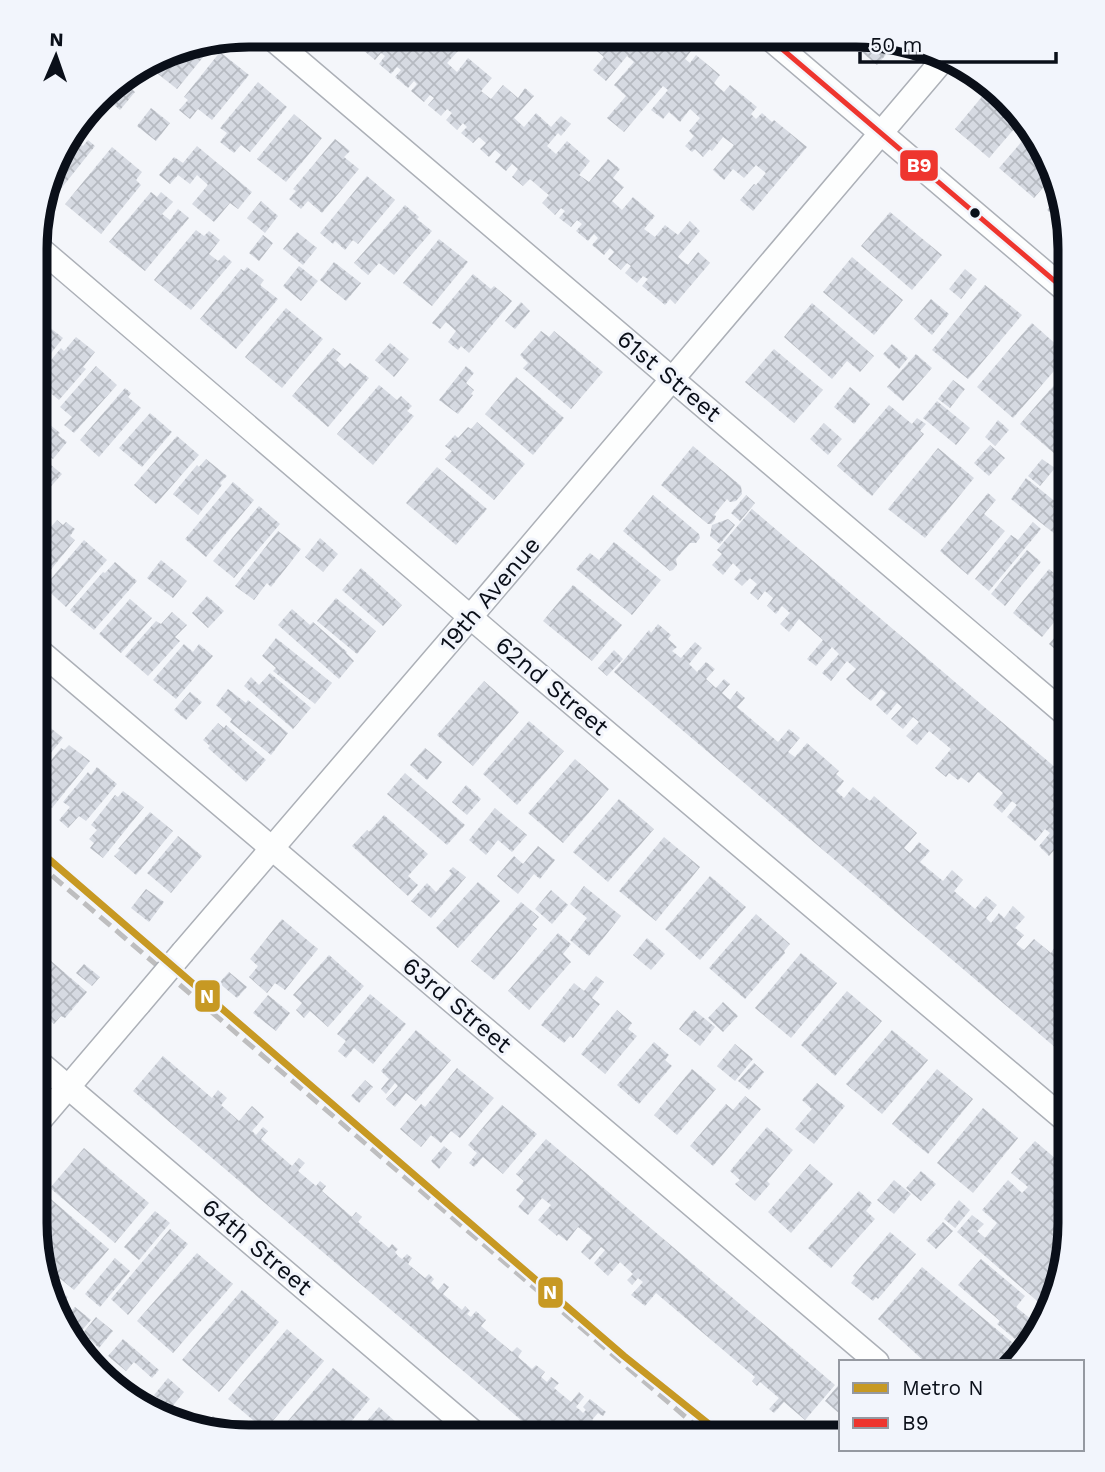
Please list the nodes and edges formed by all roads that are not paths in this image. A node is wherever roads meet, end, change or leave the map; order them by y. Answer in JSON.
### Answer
{"nodes":[{"id":1,"x":282,"y":47,"type":"edge"},
{"id":2,"x":780,"y":47,"type":"edge"},
{"id":3,"x":938,"y":65,"type":"edge"},
{"id":4,"x":881,"y":133,"type":"junction"},
{"id":5,"x":47,"y":255,"type":"edge"},
{"id":6,"x":1058,"y":284,"type":"edge"},
{"id":7,"x":672,"y":379,"type":"junction"},
{"id":8,"x":470,"y":617,"type":"junction"},
{"id":9,"x":47,"y":657,"type":"edge"},
{"id":10,"x":1058,"y":707,"type":"edge"},
{"id":11,"x":273,"y":849,"type":"junction"},
{"id":12,"x":47,"y":1069,"type":"edge"},
{"id":13,"x":69,"y":1087,"type":"junction"},
{"id":14,"x":47,"y":1112,"type":"edge"},
{"id":15,"x":1057,"y":1113,"type":"edge"},
{"id":16,"x":875,"y":1360,"type":"edge"},
{"id":17,"x":465,"y":1425,"type":"edge"}],
"edges":[{"from":1,"to":7,"type":"street","name":"61st Street"},
{"from":2,"to":4,"type":"street"},
{"from":3,"to":4,"type":"street","name":"19th Avenue"},
{"from":4,"to":6,"type":"street"},
{"from":4,"to":7,"type":"street","name":"19th Avenue"},
{"from":5,"to":8,"type":"street","name":"62nd Street"},
{"from":7,"to":8,"type":"street","name":"19th Avenue"},
{"from":7,"to":10,"type":"street","name":"61st Street"},
{"from":8,"to":11,"type":"street","name":"19th Avenue"},
{"from":8,"to":15,"type":"street","name":"62nd Street"},
{"from":9,"to":11,"type":"street","name":"63rd Street"},
{"from":11,"to":13,"type":"street","name":"19th Avenue","bridge":true},
{"from":11,"to":16,"type":"street","name":"63rd Street"},
{"from":12,"to":13,"type":"street","name":"64th Street"},
{"from":13,"to":14,"type":"street","name":"19th Avenue"},
{"from":13,"to":17,"type":"street","name":"64th Street"}]}
